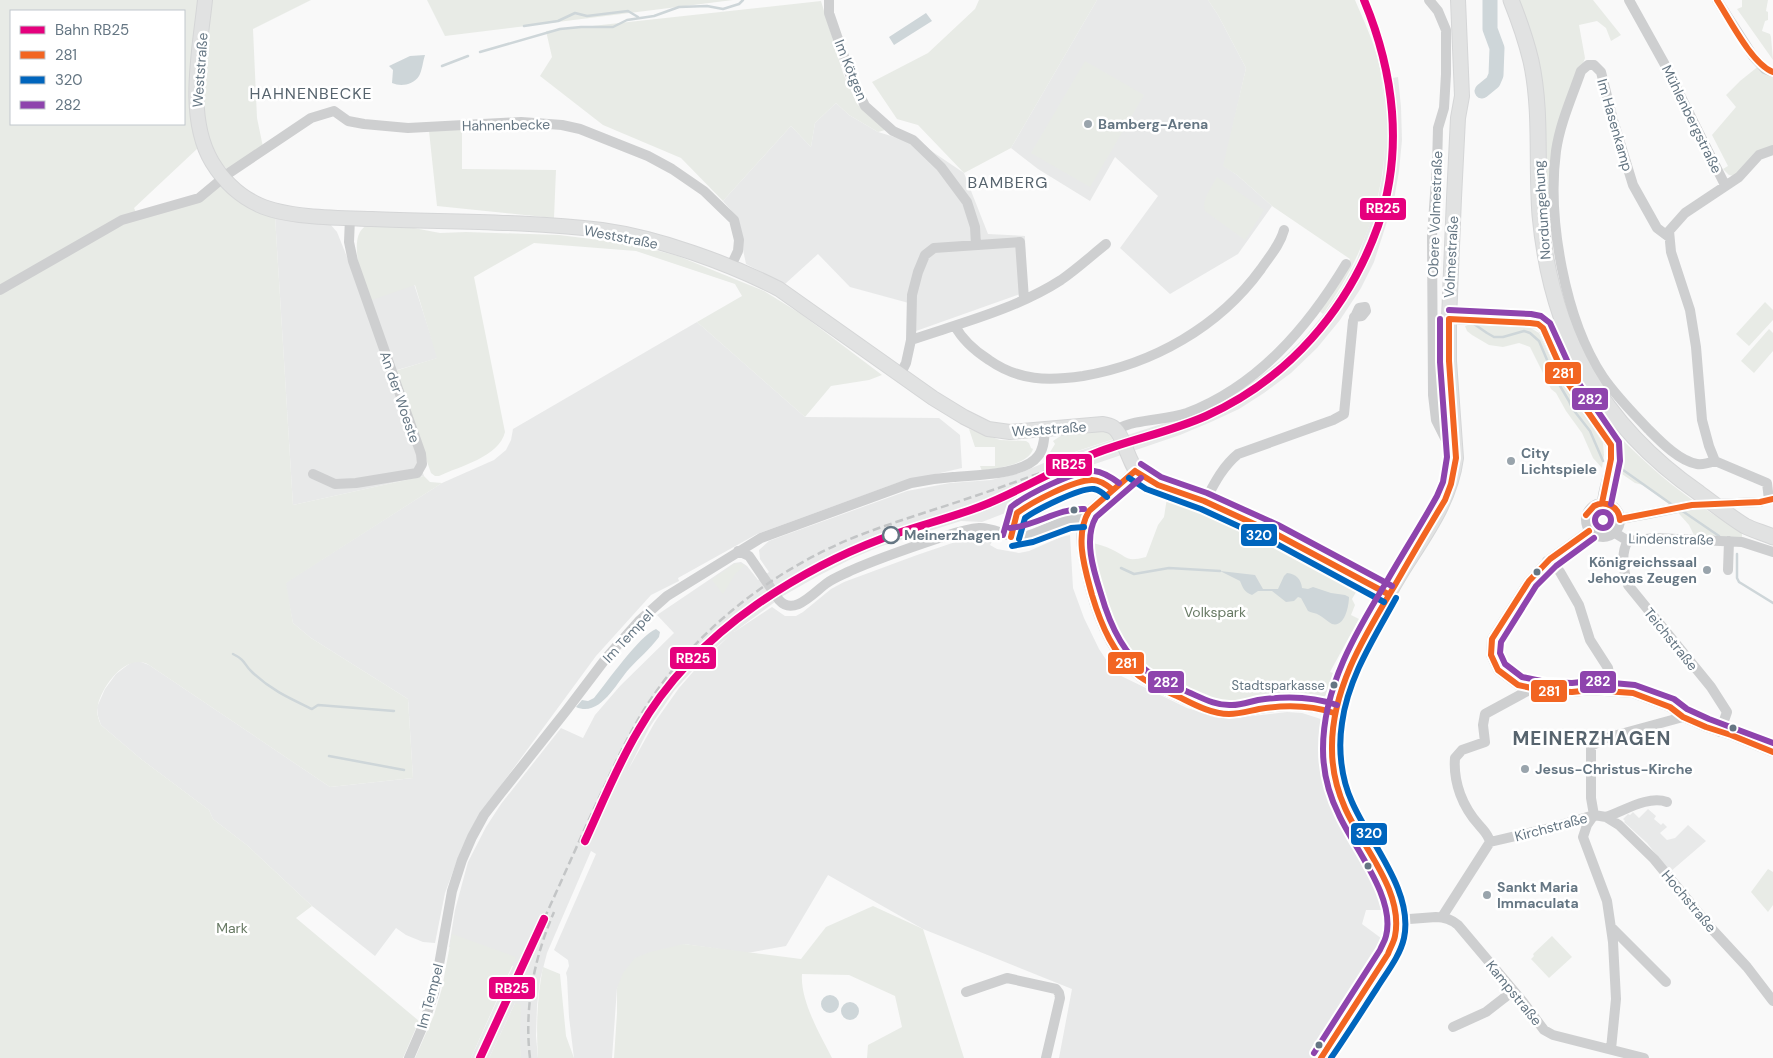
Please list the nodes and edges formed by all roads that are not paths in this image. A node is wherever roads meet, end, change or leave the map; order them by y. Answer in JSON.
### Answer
{"nodes":[{"id":1,"x":205,"y":0,"type":"edge"},
{"id":2,"x":829,"y":0,"type":"edge"},
{"id":3,"x":1429,"y":0,"type":"edge"},
{"id":4,"x":1511,"y":0,"type":"edge"},
{"id":5,"x":1629,"y":0,"type":"edge"},
{"id":6,"x":1717,"y":0,"type":"edge"},
{"id":7,"x":1455,"y":1,"type":"edge"},
{"id":8,"x":1773,"y":72,"type":"edge"},
{"id":9,"x":1773,"y":150,"type":"edge"},
{"id":10,"x":224,"y":178,"type":"junction"},
{"id":11,"x":1725,"y":185,"type":"junction"},
{"id":12,"x":350,"y":218,"type":"junction"},
{"id":13,"x":1284,"y":230,"type":"dead end"},
{"id":14,"x":1668,"y":236,"type":"junction"},
{"id":15,"x":1106,"y":244,"type":"dead end"},
{"id":16,"x":976,"y":245,"type":"junction"},
{"id":17,"x":1346,"y":264,"type":"dead end"},
{"id":18,"x":730,"y":268,"type":"junction"},
{"id":19,"x":0,"y":290,"type":"edge"},
{"id":20,"x":1024,"y":299,"type":"junction"},
{"id":21,"x":1354,"y":317,"type":"dead end"},
{"id":22,"x":1448,"y":320,"type":"junction"},
{"id":23,"x":954,"y":326,"type":"junction"},
{"id":24,"x":911,"y":340,"type":"junction"},
{"id":25,"x":900,"y":375,"type":"junction"},
{"id":26,"x":1045,"y":430,"type":"junction"},
{"id":27,"x":1116,"y":430,"type":"junction"},
{"id":28,"x":1456,"y":458,"type":"junction"},
{"id":29,"x":1715,"y":461,"type":"junction"},
{"id":30,"x":1135,"y":471,"type":"junction"},
{"id":31,"x":313,"y":474,"type":"dead end"},
{"id":32,"x":1767,"y":501,"type":"edge"},
{"id":33,"x":1205,"y":502,"type":"junction"},
{"id":34,"x":1602,"y":503,"type":"junction"},
{"id":35,"x":1084,"y":518,"type":"junction"},
{"id":36,"x":1620,"y":519,"type":"junction"},
{"id":37,"x":1589,"y":531,"type":"junction"},
{"id":38,"x":1615,"y":533,"type":"junction"},
{"id":39,"x":1773,"y":537,"type":"edge"},
{"id":40,"x":1736,"y":540,"type":"junction"},
{"id":41,"x":1628,"y":541,"type":"junction"},
{"id":42,"x":738,"y":551,"type":"junction"},
{"id":43,"x":1773,"y":552,"type":"edge"},
{"id":44,"x":1547,"y":561,"type":"junction"},
{"id":45,"x":1728,"y":570,"type":"dead end"},
{"id":46,"x":1388,"y":594,"type":"junction"},
{"id":47,"x":1531,"y":689,"type":"junction"},
{"id":48,"x":1612,"y":690,"type":"junction"},
{"id":49,"x":1334,"y":713,"type":"junction"},
{"id":50,"x":1683,"y":717,"type":"junction"},
{"id":51,"x":1720,"y":732,"type":"junction"},
{"id":52,"x":1773,"y":752,"type":"edge"},
{"id":53,"x":1667,"y":802,"type":"dead end"},
{"id":54,"x":1594,"y":815,"type":"junction"},
{"id":55,"x":1606,"y":817,"type":"junction"},
{"id":56,"x":1490,"y":842,"type":"junction"},
{"id":57,"x":1442,"y":917,"type":"junction"},
{"id":58,"x":1396,"y":920,"type":"junction"},
{"id":59,"x":1611,"y":927,"type":"junction"},
{"id":60,"x":1666,"y":982,"type":"dead end"},
{"id":61,"x":1513,"y":991,"type":"junction"},
{"id":62,"x":966,"y":992,"type":"dead end"},
{"id":63,"x":1773,"y":1001,"type":"edge"},
{"id":64,"x":1453,"y":1027,"type":"dead end"},
{"id":65,"x":1612,"y":1052,"type":"edge"},
{"id":66,"x":408,"y":1058,"type":"edge"},
{"id":67,"x":1046,"y":1058,"type":"edge"},
{"id":68,"x":1322,"y":1058,"type":"edge"},
{"id":69,"x":1644,"y":1058,"type":"edge"}],
"edges":[{"from":1,"to":10,"type":"main road","name":"Weststraße"},
{"from":2,"to":16,"type":"street","name":"Im Kötgen"},
{"from":3,"to":28,"type":"street","name":"Obere Volmestraße"},
{"from":4,"to":39,"type":"main road","name":"Nordumgehung"},
{"from":5,"to":11,"type":"street","name":"Mühlenbergstraße"},
{"from":6,"to":8,"type":"street"},
{"from":7,"to":22,"type":"main road","name":"Volmestraße"},
{"from":9,"to":11,"type":"street","name":"Mühlenbergstraße"},
{"from":10,"to":12,"type":"main road","name":"Weststraße"},
{"from":10,"to":18,"type":"street","name":"Hahnenbecke"},
{"from":10,"to":19,"type":"street","name":"Hahnenbecke"},
{"from":11,"to":14,"type":"street"},
{"from":12,"to":18,"type":"main road","name":"Weststraße"},
{"from":12,"to":31,"type":"street","name":"An der Woeste"},
{"from":13,"to":23,"type":"street"},
{"from":14,"to":29,"type":"street"},
{"from":14,"to":29,"type":"street","name":"Im Hasenkamp"},
{"from":15,"to":20,"type":"street"},
{"from":16,"to":20,"type":"street"},
{"from":16,"to":24,"type":"street"},
{"from":17,"to":27,"type":"street"},
{"from":18,"to":25,"type":"main road","name":"Weststraße"},
{"from":20,"to":23,"type":"street"},
{"from":21,"to":33,"type":"street"},
{"from":22,"to":28,"type":"main road","name":"Volmestraße"},
{"from":22,"to":34,"type":"street"},
{"from":23,"to":24,"type":"street"},
{"from":24,"to":25,"type":"street"},
{"from":25,"to":26,"type":"main road","name":"Weststraße"},
{"from":26,"to":27,"type":"main road","name":"Weststraße"},
{"from":26,"to":42,"type":"street","name":"Im Tempel"},
{"from":27,"to":30,"type":"main road"},
{"from":28,"to":46,"type":"main road","name":"Volmestraße"},
{"from":29,"to":32,"type":"street"},
{"from":30,"to":33,"type":"main road"},
{"from":30,"to":35,"type":"street"},
{"from":32,"to":36,"type":"street","bridge":true},
{"from":33,"to":46,"type":"main road"},
{"from":34,"to":36,"type":"street"},
{"from":34,"to":37,"type":"street"},
{"from":35,"to":42,"type":"street"},
{"from":35,"to":49,"type":"street"},
{"from":36,"to":38,"type":"street"},
{"from":37,"to":38,"type":"street"},
{"from":37,"to":44,"type":"street"},
{"from":38,"to":41,"type":"street","name":"Lindenstraße"},
{"from":40,"to":41,"type":"street","name":"Lindenstraße"},
{"from":40,"to":43,"type":"street","name":"Lindenstraße"},
{"from":40,"to":45,"type":"street","name":"Lindenstraße"},
{"from":41,"to":51,"type":"street","name":"Teichstraße"},
{"from":42,"to":66,"type":"street","name":"Im Tempel"},
{"from":44,"to":47,"type":"street"},
{"from":44,"to":48,"type":"street"},
{"from":46,"to":49,"type":"main road","name":"Volmestraße"},
{"from":47,"to":48,"type":"street"},
{"from":47,"to":56,"type":"street"},
{"from":48,"to":50,"type":"street"},
{"from":49,"to":58,"type":"main road","name":"Volmestraße"},
{"from":50,"to":51,"type":"street"},
{"from":50,"to":54,"type":"street","name":"Kirchstraße"},
{"from":51,"to":52,"type":"street"},
{"from":53,"to":55,"type":"street"},
{"from":54,"to":55,"type":"street","name":"Hochstraße"},
{"from":54,"to":56,"type":"street","name":"Kirchstraße"},
{"from":54,"to":59,"type":"street"},
{"from":55,"to":63,"type":"street","name":"Hochstraße"},
{"from":56,"to":57,"type":"street"},
{"from":57,"to":58,"type":"street"},
{"from":57,"to":61,"type":"street","name":"Kampstraße"},
{"from":58,"to":68,"type":"main road"},
{"from":59,"to":60,"type":"street"},
{"from":59,"to":65,"type":"street"},
{"from":61,"to":64,"type":"street"},
{"from":61,"to":65,"type":"street","name":"Kampstraße"},
{"from":62,"to":67,"type":"street"},
{"from":65,"to":69,"type":"street","name":"Kampstraße"}]}
